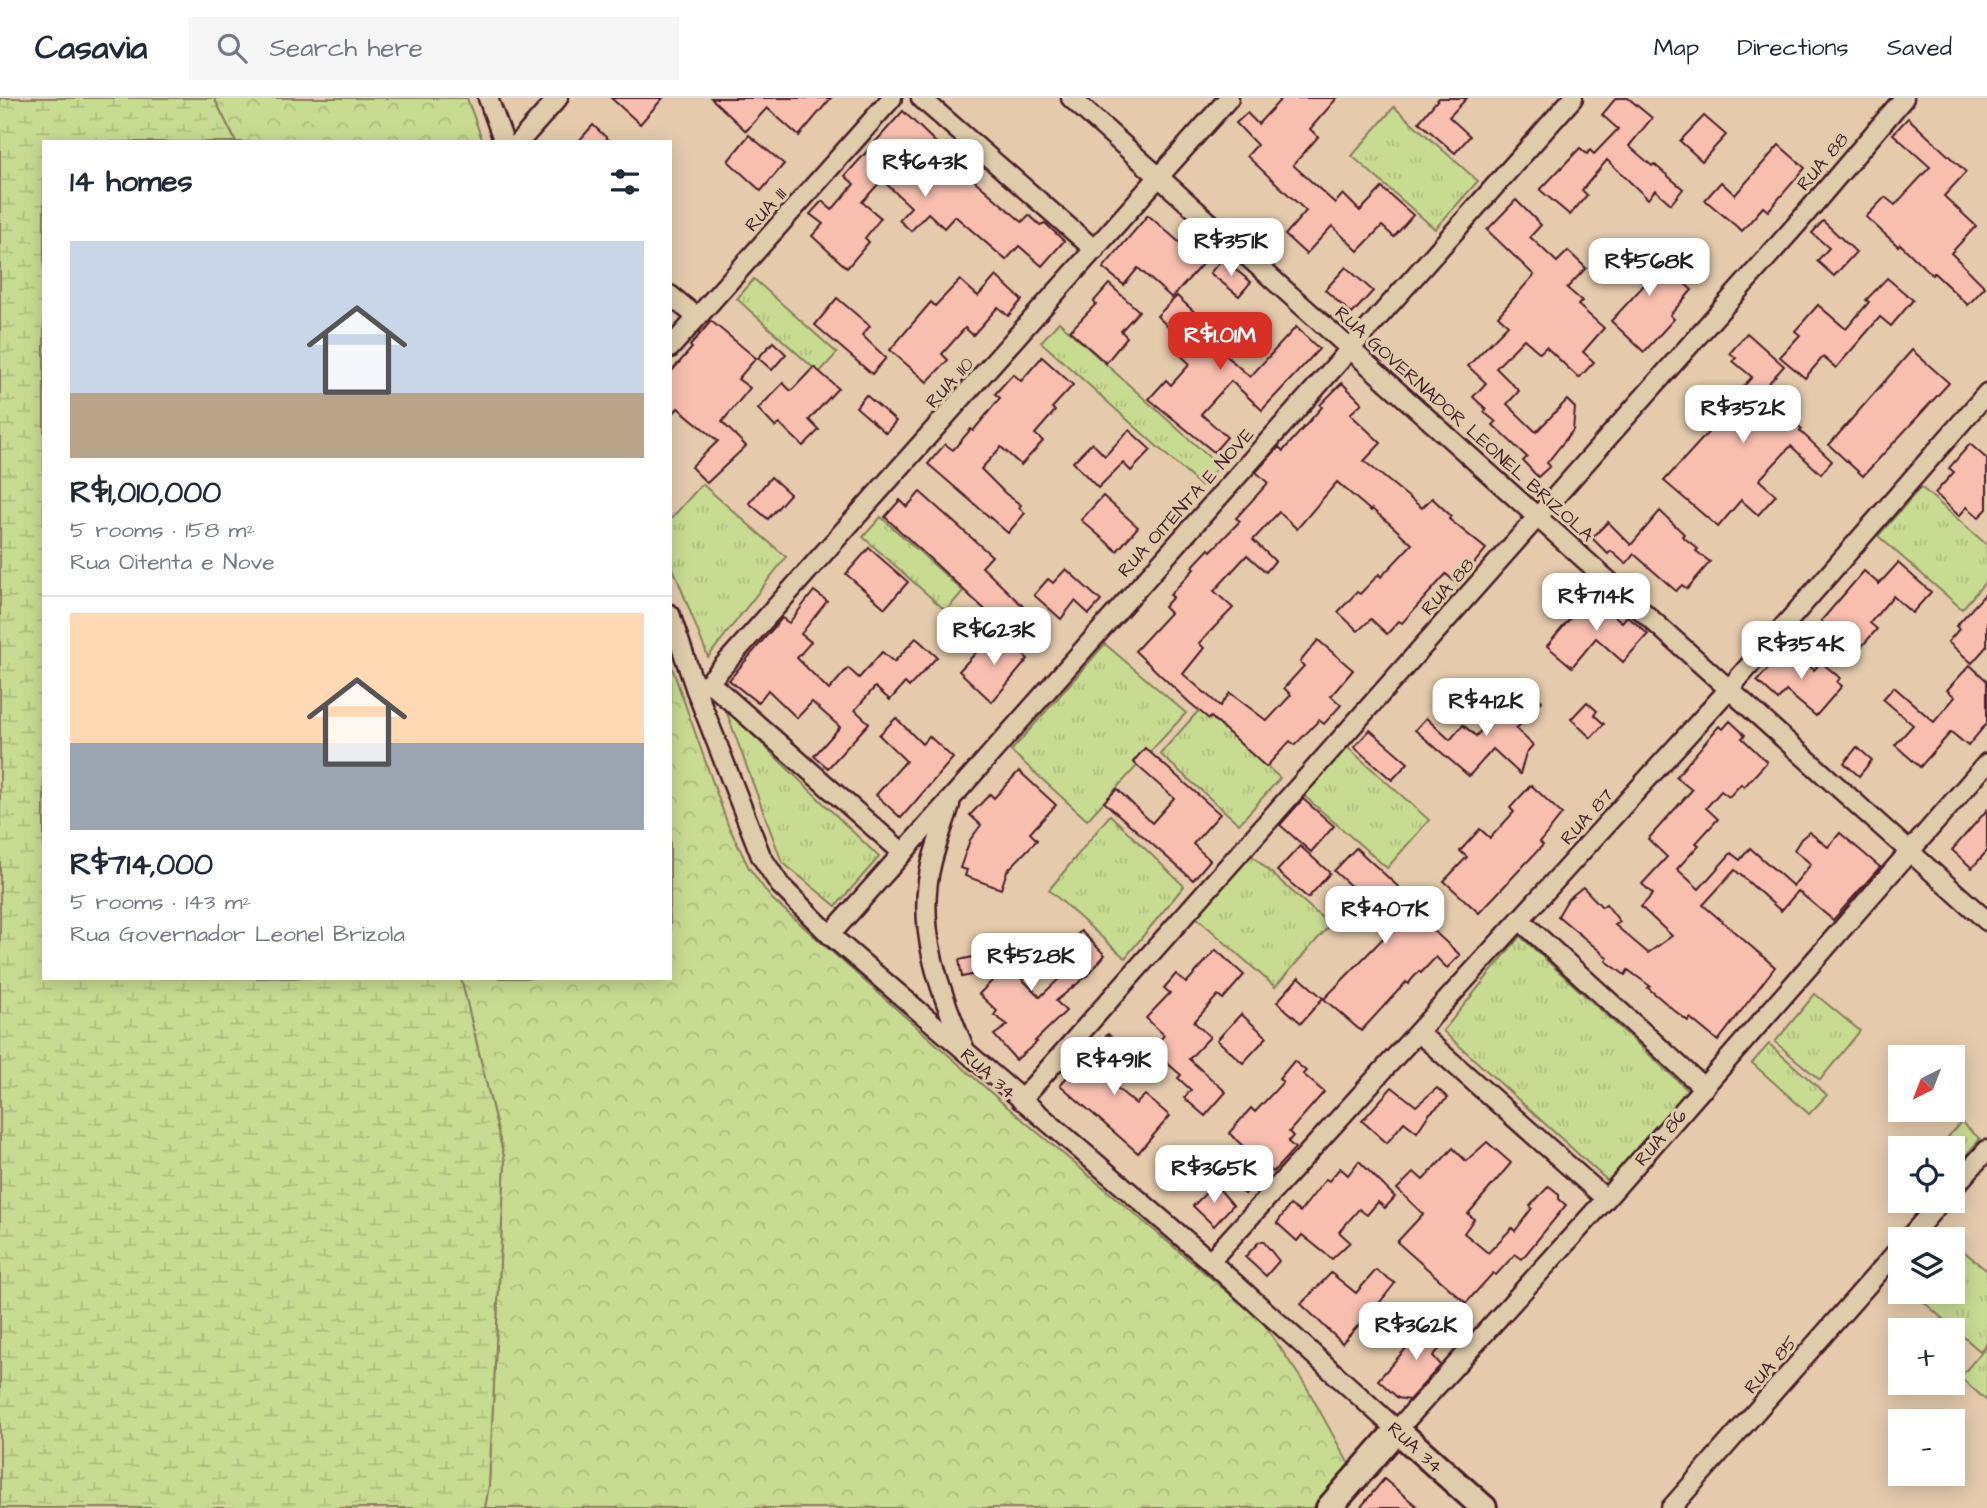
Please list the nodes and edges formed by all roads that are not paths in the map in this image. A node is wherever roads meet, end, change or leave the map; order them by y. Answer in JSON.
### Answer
{"nodes":[{"id":1,"x":488,"y":98,"type":"edge"},
{"id":2,"x":558,"y":98,"type":"edge"},
{"id":3,"x":892,"y":98,"type":"edge"},
{"id":4,"x":921,"y":98,"type":"edge"},
{"id":5,"x":1071,"y":98,"type":"edge"},
{"id":6,"x":1229,"y":98,"type":"edge"},
{"id":7,"x":1573,"y":98,"type":"edge"},
{"id":8,"x":1904,"y":98,"type":"edge"},
{"id":9,"x":503,"y":140,"type":"edge"},
{"id":10,"x":521,"y":140,"type":"edge"},
{"id":11,"x":1160,"y":177,"type":"junction"},
{"id":12,"x":1095,"y":250,"type":"junction"},
{"id":13,"x":672,"y":297,"type":"edge"},
{"id":14,"x":697,"y":317,"type":"junction"},
{"id":15,"x":672,"y":346,"type":"edge"},
{"id":16,"x":1350,"y":348,"type":"junction"},
{"id":17,"x":1987,"y":393,"type":"edge"},
{"id":18,"x":1537,"y":516,"type":"junction"},
{"id":19,"x":672,"y":618,"type":"edge"},
{"id":20,"x":702,"y":686,"type":"junction"},
{"id":21,"x":1729,"y":689,"type":"junction"},
{"id":22,"x":1987,"y":762,"type":"edge"},
{"id":23,"x":953,"y":795,"type":"junction"},
{"id":24,"x":1907,"y":851,"type":"junction"},
{"id":25,"x":903,"y":853,"type":"junction"},
{"id":26,"x":1520,"y":920,"type":"junction"},
{"id":27,"x":1987,"y":921,"type":"edge"},
{"id":28,"x":830,"y":935,"type":"junction"},
{"id":29,"x":1419,"y":1033,"type":"junction"},
{"id":30,"x":965,"y":1051,"type":"junction"},
{"id":31,"x":1704,"y":1088,"type":"junction"},
{"id":32,"x":1021,"y":1100,"type":"junction"},
{"id":33,"x":1987,"y":1150,"type":"edge"},
{"id":34,"x":1965,"y":1175,"type":"edge"},
{"id":35,"x":1606,"y":1199,"type":"junction"},
{"id":36,"x":1931,"y":1213,"type":"edge"},
{"id":37,"x":1918,"y":1227,"type":"edge"},
{"id":38,"x":1210,"y":1261,"type":"junction"},
{"id":39,"x":1888,"y":1262,"type":"edge"},
{"id":40,"x":1397,"y":1430,"type":"junction"},
{"id":41,"x":1329,"y":1508,"type":"edge"},
{"id":42,"x":1484,"y":1508,"type":"edge"},
{"id":43,"x":1671,"y":1508,"type":"edge"}],
"edges":[{"from":1,"to":9,"type":"street"},
{"from":2,"to":10,"type":"street"},
{"from":3,"to":14,"type":"street","name":"RUA 111"},
{"from":4,"to":12,"type":"street"},
{"from":5,"to":11,"type":"street","name":"RUA GOVERNADOR LEONEL BRIZOLA"},
{"from":6,"to":11,"type":"street","name":"RUA 110"},
{"from":7,"to":16,"type":"street","name":"RUA OITENTA E NOVE"},
{"from":8,"to":18,"type":"street","name":"RUA 88"},
{"from":11,"to":12,"type":"street","name":"RUA 110"},
{"from":11,"to":16,"type":"street","name":"RUA GOVERNADOR LEONEL BRIZOLA"},
{"from":12,"to":20,"type":"street","name":"RUA 110"},
{"from":13,"to":14,"type":"street"},
{"from":14,"to":15,"type":"street","name":"RUA 111"},
{"from":16,"to":18,"type":"street","name":"RUA GOVERNADOR LEONEL BRIZOLA"},
{"from":16,"to":23,"type":"street","name":"RUA OITENTA E NOVE"},
{"from":17,"to":21,"type":"street","name":"RUA 87"},
{"from":18,"to":21,"type":"street","name":"RUA GOVERNADOR LEONEL BRIZOLA"},
{"from":18,"to":32,"type":"street","name":"RUA 88"},
{"from":19,"to":20,"type":"street","name":"RUA 34"},
{"from":20,"to":25,"type":"street"},
{"from":20,"to":28,"type":"street","name":"RUA 34"},
{"from":21,"to":24,"type":"street","name":"RUA GOVERNADOR LEONEL BRIZOLA"},
{"from":21,"to":26,"type":"street","name":"RUA 87"},
{"from":22,"to":24,"type":"street","name":"RUA 86"},
{"from":23,"to":25,"type":"street","name":"RUA OITENTA E NOVE"},
{"from":23,"to":30,"type":"street"},
{"from":24,"to":27,"type":"street","name":"RUA GOVERNADOR LEONEL BRIZOLA"},
{"from":24,"to":31,"type":"street","name":"RUA 86"},
{"from":25,"to":28,"type":"street","name":"RUA OITENTA E NOVE"},
{"from":26,"to":29,"type":"street","name":"RUA 87"},
{"from":26,"to":31,"type":"street"},
{"from":28,"to":30,"type":"street","name":"RUA 34"},
{"from":29,"to":35,"type":"street"},
{"from":29,"to":38,"type":"street","name":"RUA 87"},
{"from":30,"to":32,"type":"street","name":"RUA 34"},
{"from":31,"to":35,"type":"street","name":"RUA 86"},
{"from":32,"to":38,"type":"street","name":"RUA 34"},
{"from":33,"to":34,"type":"street"},
{"from":35,"to":40,"type":"street","name":"RUA 86"},
{"from":36,"to":37,"type":"street"},
{"from":38,"to":40,"type":"street","name":"RUA 34"},
{"from":39,"to":43,"type":"street","name":"RUA 85"},
{"from":40,"to":41,"type":"street","name":"RUA 86"},
{"from":40,"to":42,"type":"street","name":"RUA 34"}]}
